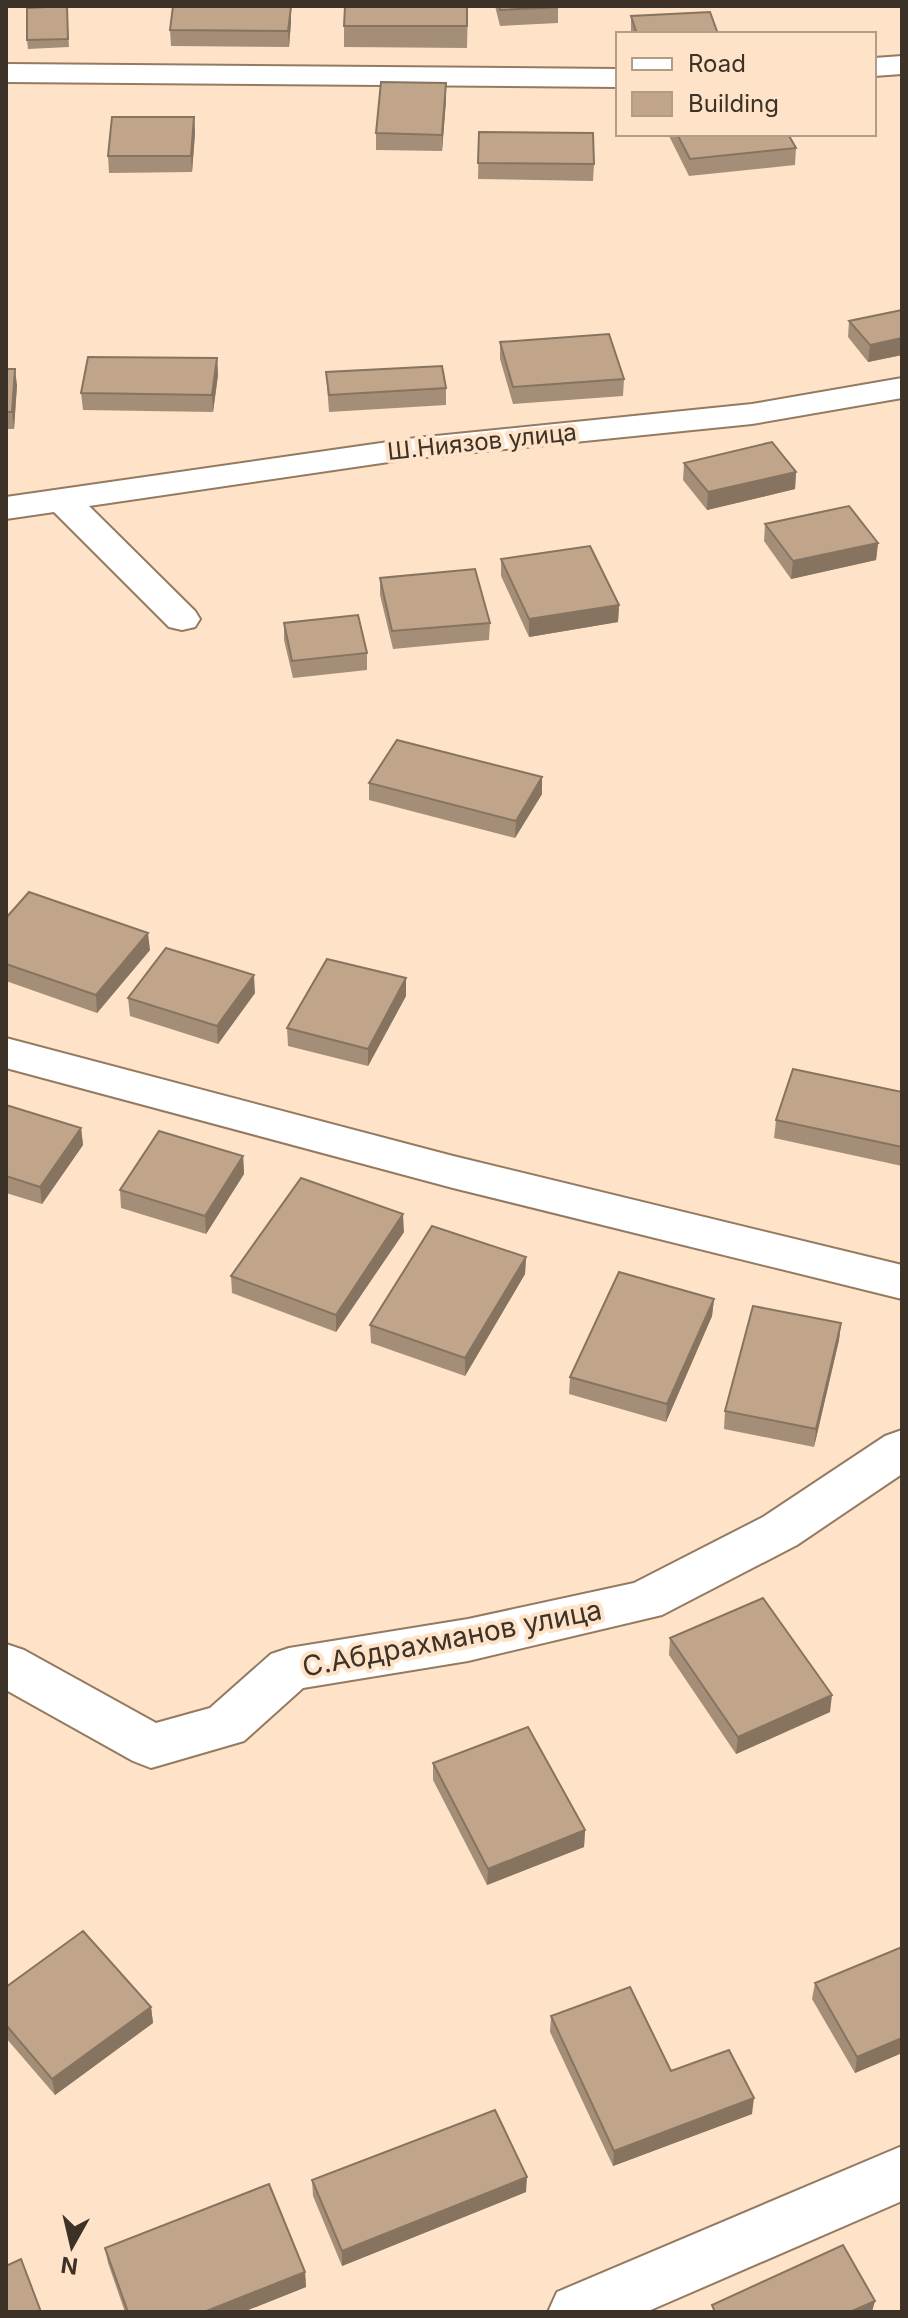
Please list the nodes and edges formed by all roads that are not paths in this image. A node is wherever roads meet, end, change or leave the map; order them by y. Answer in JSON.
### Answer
{"nodes":[{"id":1,"x":902,"y":65,"type":"edge"},
{"id":2,"x":876,"y":67,"type":"edge"},
{"id":3,"x":6,"y":73,"type":"edge"},
{"id":4,"x":616,"y":78,"type":"edge"},
{"id":5,"x":902,"y":388,"type":"edge"},
{"id":6,"x":62,"y":500,"type":"junction"},
{"id":7,"x":6,"y":508,"type":"edge"},
{"id":8,"x":182,"y":619,"type":"dead end"},
{"id":9,"x":6,"y":1053,"type":"edge"},
{"id":10,"x":902,"y":1282,"type":"edge"},
{"id":11,"x":902,"y":1449,"type":"edge"},
{"id":12,"x":6,"y":1665,"type":"edge"},
{"id":13,"x":902,"y":2173,"type":"edge"},
{"id":14,"x":578,"y":2312,"type":"edge"}],
"edges":[{"from":1,"to":2,"type":"street"},
{"from":3,"to":4,"type":"street"},
{"from":5,"to":6,"type":"street","name":"Ш.Ниязов улица"},
{"from":6,"to":7,"type":"street","name":"Ш.Ниязов улица"},
{"from":6,"to":8,"type":"street"},
{"from":9,"to":10,"type":"street"},
{"from":11,"to":12,"type":"street","name":"С.Абдрахманов улица"},
{"from":13,"to":14,"type":"street"}]}
